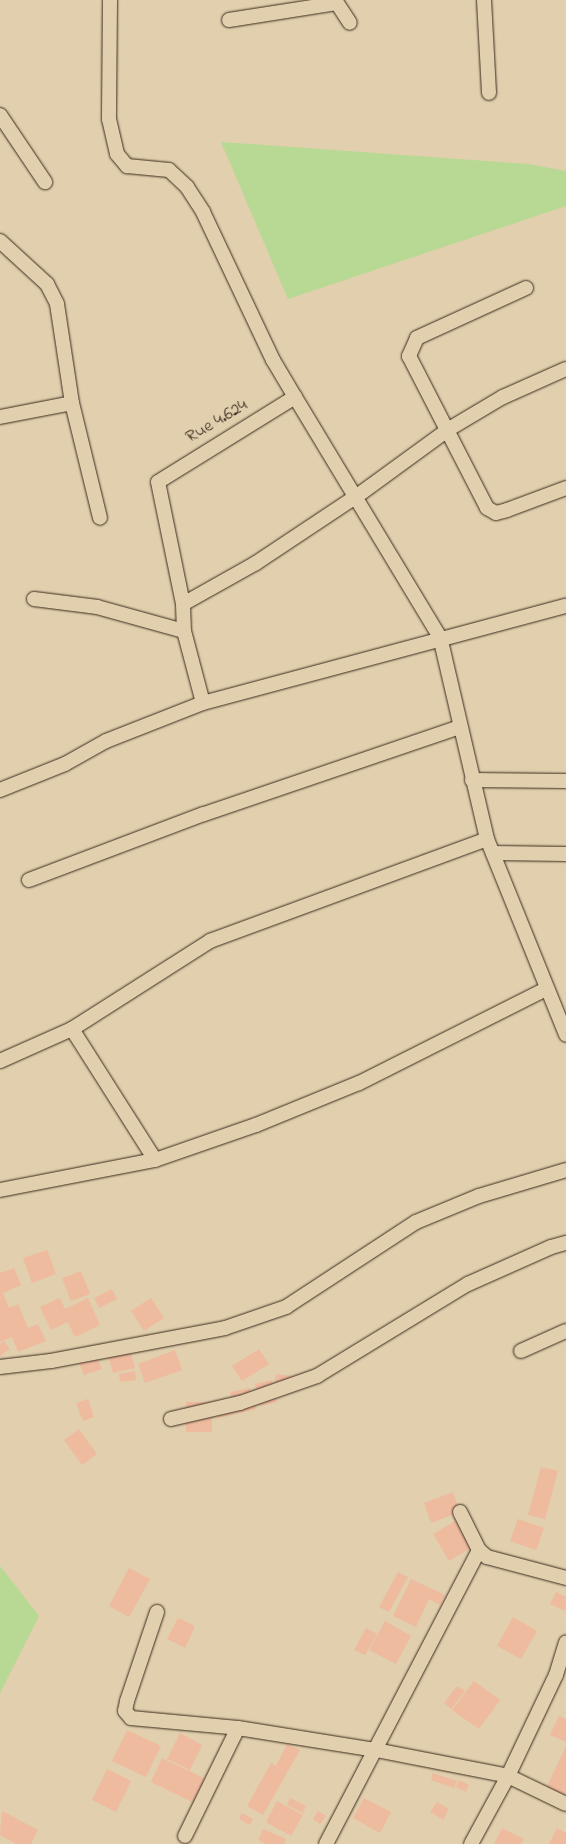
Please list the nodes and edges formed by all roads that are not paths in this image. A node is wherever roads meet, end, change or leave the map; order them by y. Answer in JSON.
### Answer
{"nodes":[{"id":1,"x":110,"y":0,"type":"edge"},
{"id":2,"x":484,"y":0,"type":"edge"},
{"id":3,"x":336,"y":2,"type":"edge"},
{"id":4,"x":230,"y":20,"type":"dead end"},
{"id":5,"x":350,"y":24,"type":"dead end"},
{"id":6,"x":489,"y":93,"type":"dead end"},
{"id":7,"x":0,"y":115,"type":"edge"},
{"id":8,"x":45,"y":182,"type":"dead end"},
{"id":9,"x":0,"y":241,"type":"edge"},
{"id":10,"x":526,"y":288,"type":"dead end"},
{"id":11,"x":566,"y":369,"type":"edge"},
{"id":12,"x":295,"y":397,"type":"junction"},
{"id":13,"x":72,"y":403,"type":"junction"},
{"id":14,"x":0,"y":417,"type":"edge"},
{"id":15,"x":449,"y":429,"type":"junction"},
{"id":16,"x":566,"y":488,"type":"edge"},
{"id":17,"x":357,"y":496,"type":"junction"},
{"id":18,"x":100,"y":518,"type":"dead end"},
{"id":19,"x":34,"y":599,"type":"dead end"},
{"id":20,"x":183,"y":604,"type":"junction"},
{"id":21,"x":566,"y":606,"type":"edge"},
{"id":22,"x":184,"y":631,"type":"junction"},
{"id":23,"x":440,"y":637,"type":"junction"},
{"id":24,"x":202,"y":703,"type":"junction"},
{"id":25,"x":459,"y":728,"type":"junction"},
{"id":26,"x":472,"y":780,"type":"junction"},
{"id":27,"x":566,"y":781,"type":"edge"},
{"id":28,"x":0,"y":790,"type":"edge"},
{"id":29,"x":487,"y":839,"type":"junction"},
{"id":30,"x":493,"y":854,"type":"junction"},
{"id":31,"x":566,"y":854,"type":"edge"},
{"id":32,"x":29,"y":880,"type":"dead end"},
{"id":33,"x":546,"y":989,"type":"junction"},
{"id":34,"x":72,"y":1029,"type":"junction"},
{"id":35,"x":566,"y":1035,"type":"edge"},
{"id":36,"x":0,"y":1060,"type":"edge"},
{"id":37,"x":156,"y":1160,"type":"junction"},
{"id":38,"x":566,"y":1170,"type":"edge"},
{"id":39,"x":0,"y":1190,"type":"edge"},
{"id":40,"x":566,"y":1244,"type":"edge"},
{"id":41,"x":566,"y":1331,"type":"edge"},
{"id":42,"x":521,"y":1350,"type":"dead end"},
{"id":43,"x":0,"y":1367,"type":"edge"},
{"id":44,"x":171,"y":1419,"type":"dead end"},
{"id":45,"x":460,"y":1512,"type":"dead end"},
{"id":46,"x":479,"y":1550,"type":"junction"},
{"id":47,"x":566,"y":1578,"type":"edge"},
{"id":48,"x":157,"y":1612,"type":"dead end"},
{"id":49,"x":566,"y":1643,"type":"edge"},
{"id":50,"x":561,"y":1677,"type":"edge"},
{"id":51,"x":238,"y":1728,"type":"junction"},
{"id":52,"x":376,"y":1750,"type":"junction"},
{"id":53,"x":508,"y":1776,"type":"junction"},
{"id":54,"x":566,"y":1804,"type":"edge"},
{"id":55,"x":185,"y":1836,"type":"dead end"},
{"id":56,"x":326,"y":1844,"type":"edge"},
{"id":57,"x":471,"y":1844,"type":"edge"}],
"edges":[{"from":1,"to":12,"type":"street"},
{"from":2,"to":6,"type":"street"},
{"from":3,"to":4,"type":"street"},
{"from":3,"to":5,"type":"street"},
{"from":7,"to":8,"type":"street"},
{"from":9,"to":13,"type":"street"},
{"from":10,"to":15,"type":"street"},
{"from":11,"to":15,"type":"street"},
{"from":12,"to":17,"type":"street"},
{"from":12,"to":20,"type":"street","name":"Rue 4.624"},
{"from":13,"to":14,"type":"street"},
{"from":13,"to":18,"type":"street"},
{"from":15,"to":16,"type":"street"},
{"from":15,"to":17,"type":"street"},
{"from":17,"to":20,"type":"street"},
{"from":17,"to":23,"type":"street"},
{"from":19,"to":22,"type":"street"},
{"from":20,"to":22,"type":"street","name":"Rue 4.624"},
{"from":21,"to":23,"type":"street"},
{"from":22,"to":24,"type":"street","name":"Rue 4.624"},
{"from":23,"to":24,"type":"street"},
{"from":23,"to":25,"type":"street"},
{"from":24,"to":28,"type":"street"},
{"from":25,"to":26,"type":"street"},
{"from":25,"to":32,"type":"street"},
{"from":26,"to":27,"type":"street"},
{"from":26,"to":29,"type":"street"},
{"from":29,"to":30,"type":"street"},
{"from":29,"to":34,"type":"street"},
{"from":30,"to":31,"type":"street"},
{"from":30,"to":33,"type":"street"},
{"from":33,"to":35,"type":"street"},
{"from":33,"to":37,"type":"street"},
{"from":34,"to":36,"type":"street"},
{"from":34,"to":37,"type":"street"},
{"from":37,"to":39,"type":"street"},
{"from":38,"to":43,"type":"street"},
{"from":40,"to":44,"type":"street"},
{"from":41,"to":42,"type":"street"},
{"from":45,"to":46,"type":"street"},
{"from":46,"to":47,"type":"street"},
{"from":46,"to":52,"type":"street"},
{"from":48,"to":51,"type":"street"},
{"from":49,"to":50,"type":"street"},
{"from":50,"to":53,"type":"street"},
{"from":51,"to":52,"type":"street"},
{"from":51,"to":55,"type":"street"},
{"from":52,"to":53,"type":"street"},
{"from":52,"to":56,"type":"street"},
{"from":53,"to":54,"type":"street"},
{"from":53,"to":57,"type":"street"}]}
